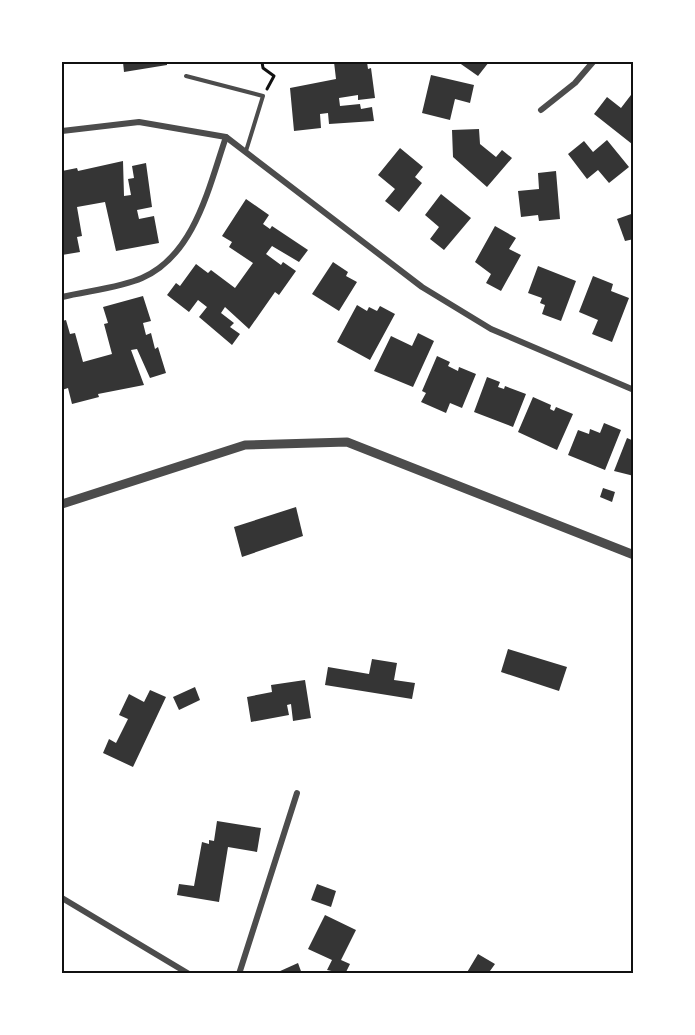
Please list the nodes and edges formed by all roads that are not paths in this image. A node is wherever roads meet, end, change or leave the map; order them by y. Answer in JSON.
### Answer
{"nodes":[{"id":1,"x":593,"y":62,"type":"edge"},
{"id":2,"x":186,"y":76,"type":"dead end"},
{"id":3,"x":541,"y":110,"type":"dead end"},
{"id":4,"x":62,"y":131,"type":"edge"},
{"id":5,"x":226,"y":137,"type":"junction"},
{"id":6,"x":246,"y":151,"type":"junction"},
{"id":7,"x":62,"y":297,"type":"edge"},
{"id":8,"x":633,"y":390,"type":"edge"},
{"id":9,"x":62,"y":504,"type":"edge"},
{"id":10,"x":633,"y":555,"type":"edge"},
{"id":11,"x":297,"y":793,"type":"dead end"},
{"id":12,"x":62,"y":898,"type":"edge"},
{"id":13,"x":189,"y":974,"type":"edge"},
{"id":14,"x":239,"y":974,"type":"edge"}],
"edges":[{"from":1,"to":3,"type":"street"},
{"from":2,"to":6,"type":"lane"},
{"from":4,"to":5,"type":"street"},
{"from":5,"to":6,"type":"street"},
{"from":5,"to":7,"type":"street"},
{"from":6,"to":8,"type":"street"},
{"from":9,"to":10,"type":"street"},
{"from":11,"to":14,"type":"street"},
{"from":12,"to":13,"type":"street"}]}
